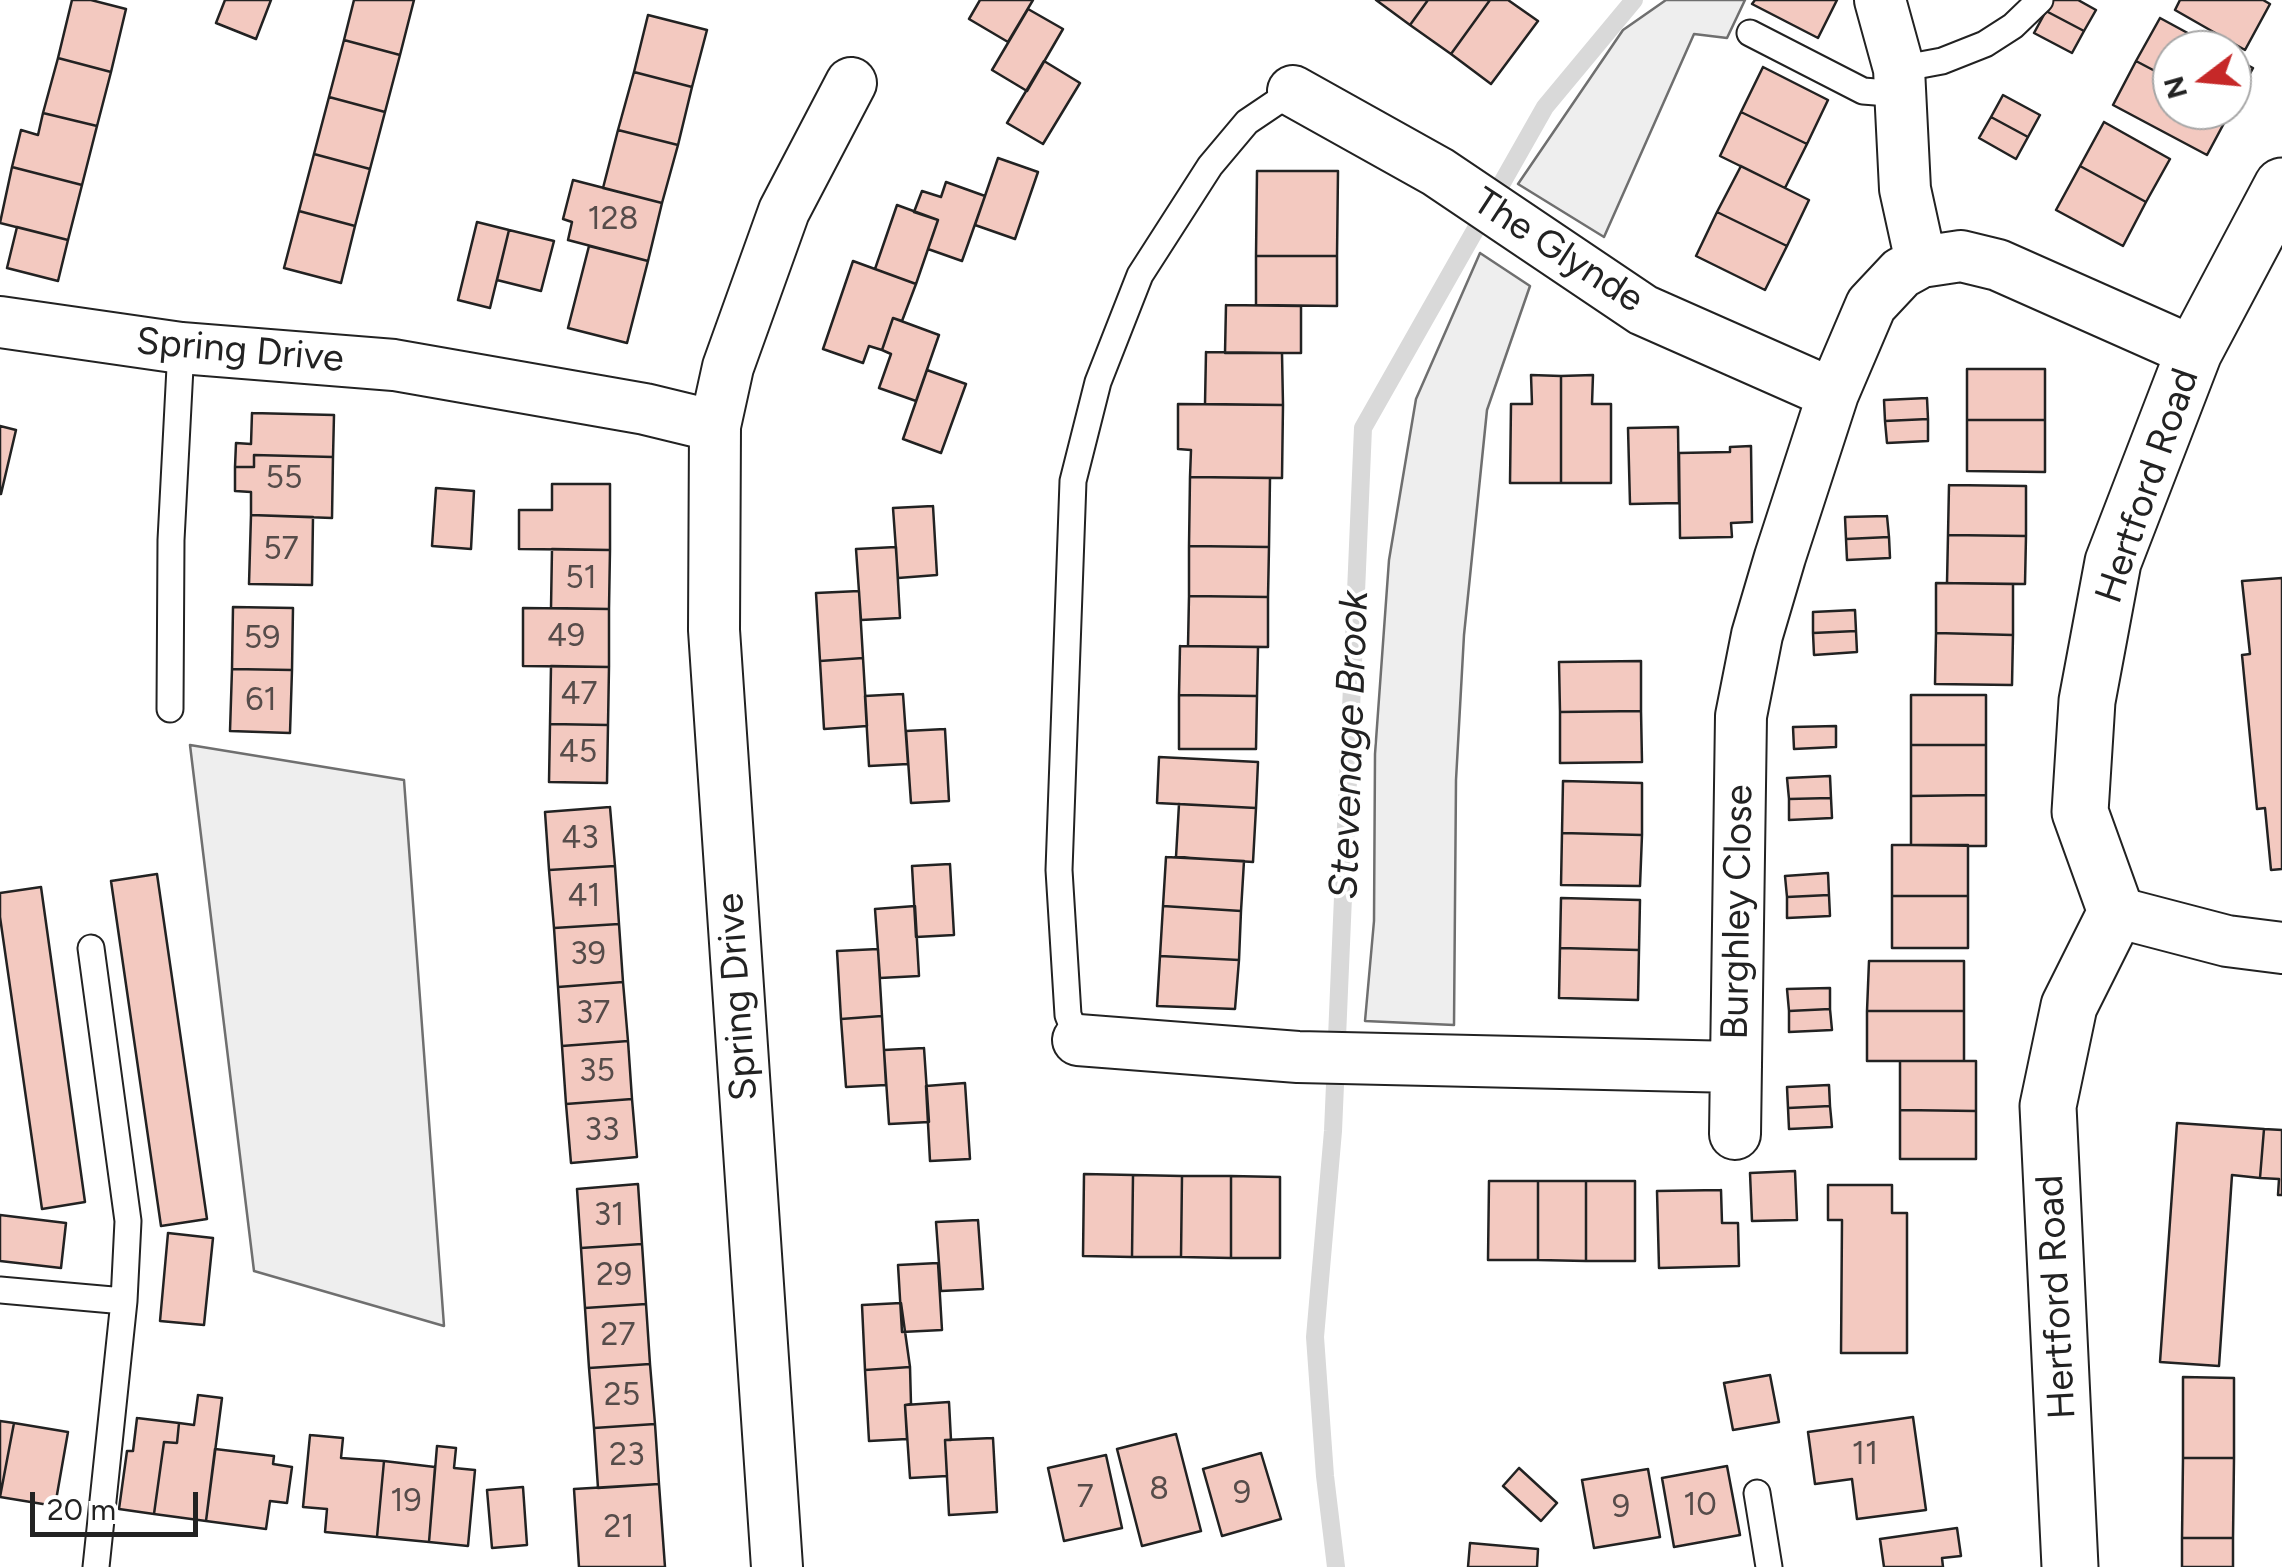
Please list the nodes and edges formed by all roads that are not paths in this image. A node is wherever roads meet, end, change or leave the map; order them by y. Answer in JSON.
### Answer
{"nodes":[{"id":1,"x":1880,"y":0,"type":"edge"},
{"id":2,"x":2040,"y":0,"type":"edge"},
{"id":3,"x":1750,"y":33,"type":"dead end"},
{"id":4,"x":1900,"y":82,"type":"junction"},
{"id":5,"x":850,"y":84,"type":"dead end"},
{"id":6,"x":1293,"y":91,"type":"joint"},
{"id":7,"x":2282,"y":186,"type":"edge"},
{"id":8,"x":1920,"y":262,"type":"junction"},
{"id":9,"x":0,"y":322,"type":"edge"},
{"id":10,"x":181,"y":348,"type":"junction"},
{"id":11,"x":2194,"y":352,"type":"junction"},
{"id":12,"x":1833,"y":394,"type":"junction"},
{"id":13,"x":715,"y":426,"type":"junction"},
{"id":14,"x":170,"y":710,"type":"dead end"},
{"id":15,"x":2116,"y":912,"type":"junction"},
{"id":16,"x":91,"y":948,"type":"dead end"},
{"id":17,"x":2282,"y":948,"type":"edge"},
{"id":18,"x":1078,"y":1040,"type":"joint"},
{"id":19,"x":1736,"y":1067,"type":"junction"},
{"id":20,"x":1736,"y":1134,"type":"dead end"},
{"id":21,"x":0,"y":1290,"type":"edge"},
{"id":22,"x":124,"y":1301,"type":"junction"},
{"id":23,"x":1758,"y":1493,"type":"dead end"},
{"id":24,"x":96,"y":1567,"type":"edge"},
{"id":25,"x":777,"y":1567,"type":"edge"},
{"id":26,"x":1768,"y":1567,"type":"edge"},
{"id":27,"x":2070,"y":1567,"type":"edge"}],
"edges":[{"from":1,"to":4,"type":"street"},
{"from":2,"to":4,"type":"lane"},
{"from":3,"to":4,"type":"lane"},
{"from":4,"to":8,"type":"street"},
{"from":5,"to":13,"type":"street","name":"Spring Drive"},
{"from":6,"to":12,"type":"street","name":"The Glynde"},
{"from":6,"to":18,"type":"lane"},
{"from":7,"to":11,"type":"street","name":"Hertford Road"},
{"from":8,"to":11,"type":"street"},
{"from":8,"to":12,"type":"street","name":"Burghley Close"},
{"from":9,"to":10,"type":"street","name":"Spring Drive"},
{"from":10,"to":13,"type":"street","name":"Spring Drive"},
{"from":10,"to":14,"type":"lane"},
{"from":11,"to":15,"type":"street","name":"Hertford Road"},
{"from":12,"to":19,"type":"street","name":"Burghley Close"},
{"from":13,"to":25,"type":"street","name":"Spring Drive"},
{"from":15,"to":17,"type":"street"},
{"from":15,"to":27,"type":"street","name":"Hertford Road"},
{"from":16,"to":22,"type":"lane"},
{"from":18,"to":19,"type":"street","name":"Burghley Close"},
{"from":19,"to":20,"type":"street"},
{"from":21,"to":22,"type":"lane"},
{"from":22,"to":24,"type":"lane"},
{"from":23,"to":26,"type":"lane"}]}
